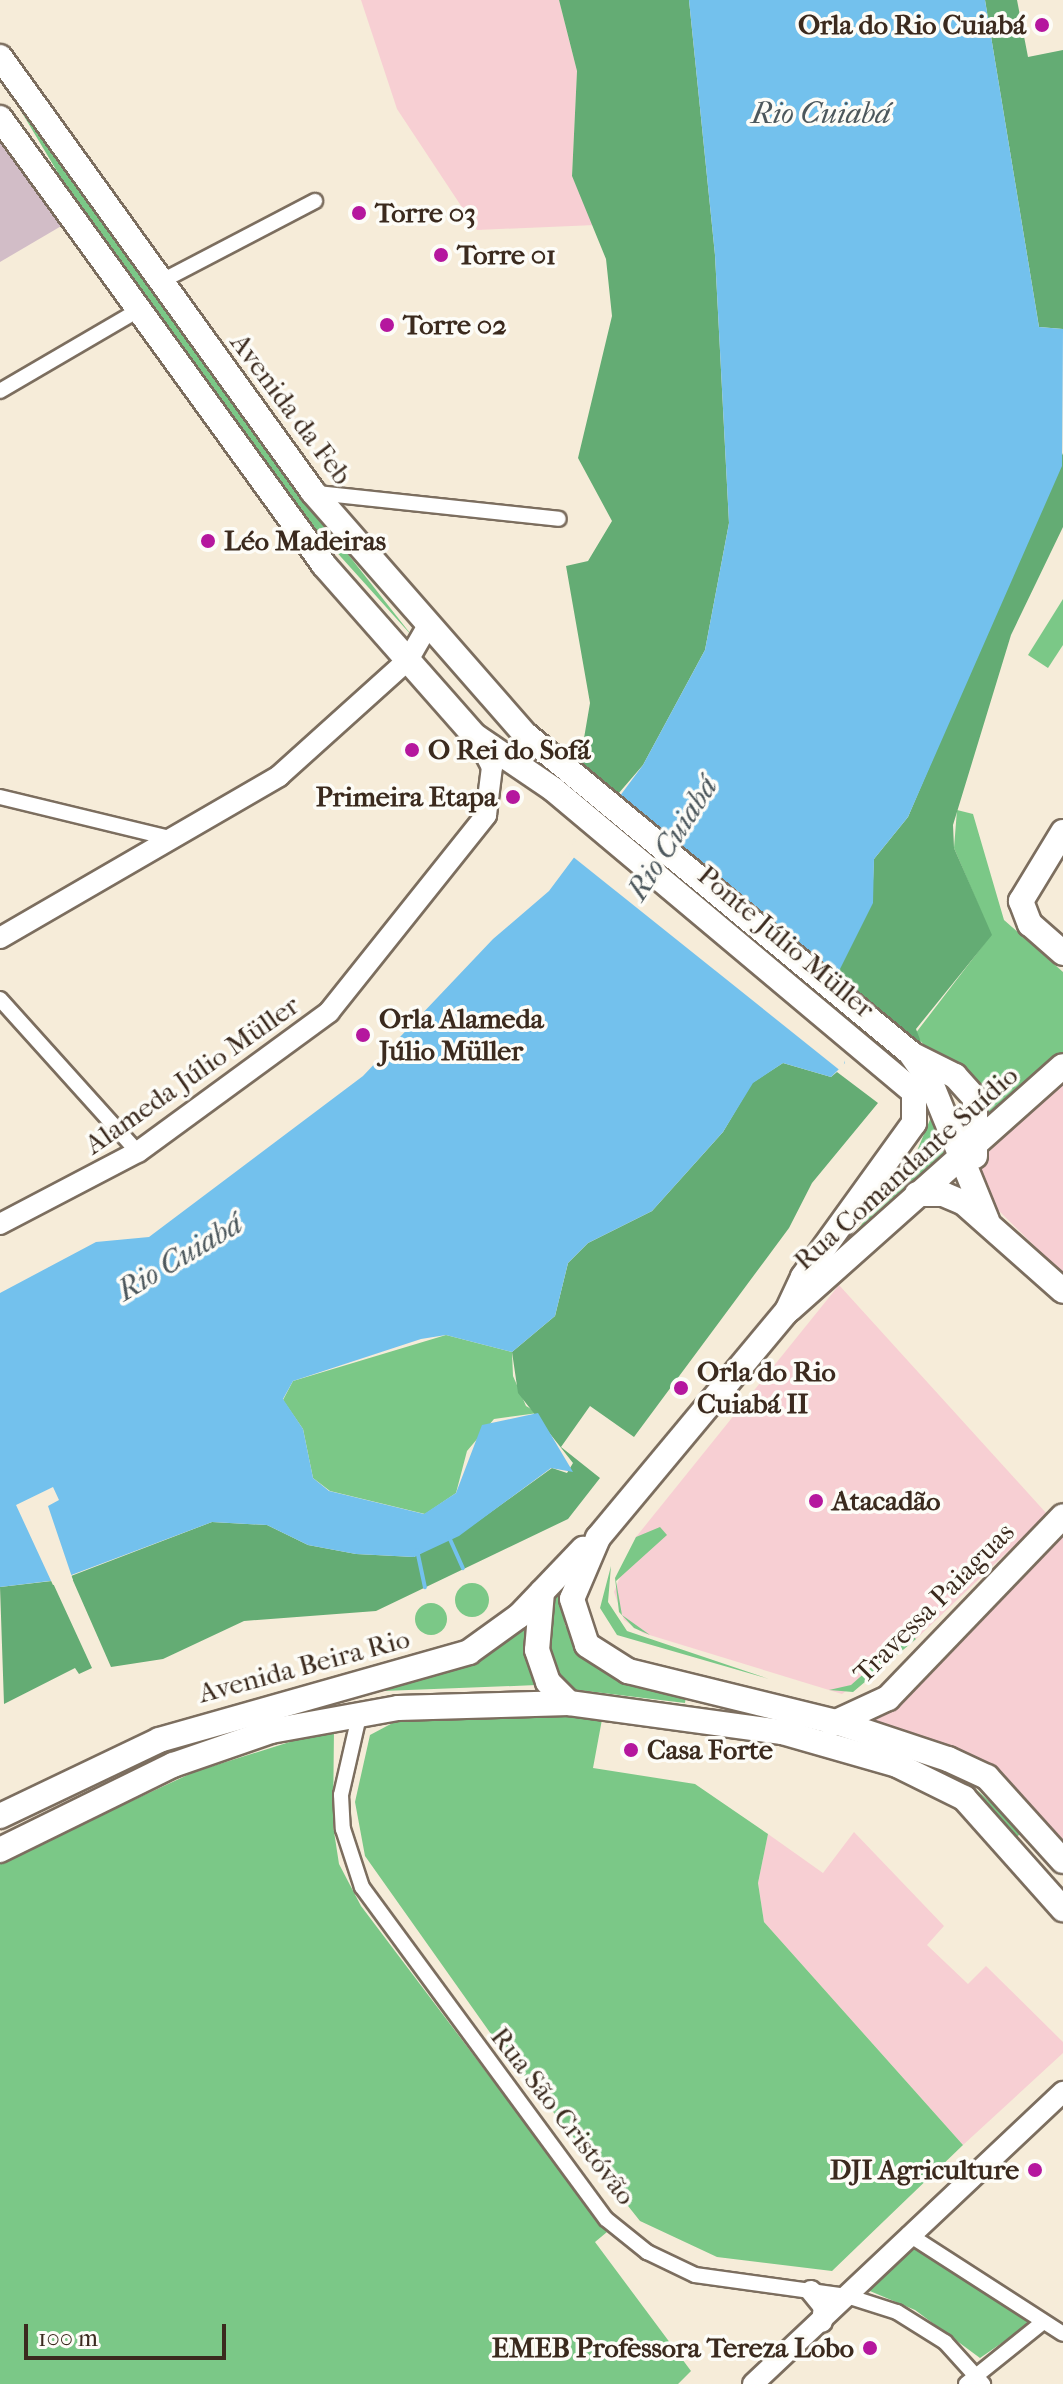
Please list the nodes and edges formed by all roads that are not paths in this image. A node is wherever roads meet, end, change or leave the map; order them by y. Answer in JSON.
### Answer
{"nodes":[{"id":1,"x":0,"y":57,"type":"edge"},
{"id":2,"x":0,"y":118,"type":"edge"},
{"id":3,"x":315,"y":201,"type":"dead end"},
{"id":4,"x":160,"y":282,"type":"junction"},
{"id":5,"x":135,"y":312,"type":"junction"},
{"id":6,"x":0,"y":391,"type":"edge"},
{"id":7,"x":313,"y":492,"type":"junction"},
{"id":8,"x":358,"y":501,"type":"junction"},
{"id":9,"x":559,"y":519,"type":"dead end"},
{"id":10,"x":344,"y":529,"type":"junction"},
{"id":11,"x":428,"y":626,"type":"junction"},
{"id":12,"x":408,"y":660,"type":"junction"},
{"id":13,"x":475,"y":736,"type":"junction"},
{"id":14,"x":559,"y":781,"type":"junction"},
{"id":15,"x":0,"y":797,"type":"edge"},
{"id":16,"x":1063,"y":832,"type":"edge"},
{"id":17,"x":178,"y":840,"type":"junction"},
{"id":18,"x":0,"y":938,"type":"edge"},
{"id":19,"x":1063,"y":953,"type":"edge"},
{"id":20,"x":0,"y":999,"type":"edge"},
{"id":21,"x":911,"y":1054,"type":"junction"},
{"id":22,"x":1063,"y":1066,"type":"edge"},
{"id":23,"x":908,"y":1081,"type":"joint"},
{"id":24,"x":941,"y":1110,"type":"junction"},
{"id":25,"x":976,"y":1145,"type":"junction"},
{"id":26,"x":138,"y":1152,"type":"junction"},
{"id":27,"x":917,"y":1194,"type":"junction"},
{"id":28,"x":987,"y":1220,"type":"junction"},
{"id":29,"x":0,"y":1224,"type":"edge"},
{"id":30,"x":1063,"y":1291,"type":"edge"},
{"id":31,"x":787,"y":1311,"type":"junction"},
{"id":32,"x":1063,"y":1516,"type":"edge"},
{"id":33,"x":598,"y":1538,"type":"junction"},
{"id":34,"x":543,"y":1590,"type":"junction"},
{"id":35,"x":469,"y":1652,"type":"junction"},
{"id":36,"x":569,"y":1703,"type":"junction"},
{"id":37,"x":360,"y":1712,"type":"junction"},
{"id":38,"x":839,"y":1723,"type":"junction"},
{"id":39,"x":782,"y":1732,"type":"junction"},
{"id":40,"x":897,"y":1765,"type":"junction"},
{"id":41,"x":0,"y":1816,"type":"edge"},
{"id":42,"x":0,"y":1850,"type":"edge"},
{"id":43,"x":1062,"y":1857,"type":"edge"},
{"id":44,"x":1063,"y":1909,"type":"edge"},
{"id":45,"x":1063,"y":2092,"type":"edge"},
{"id":46,"x":908,"y":2234,"type":"junction"},
{"id":47,"x":811,"y":2291,"type":"junction"},
{"id":48,"x":847,"y":2296,"type":"junction"},
{"id":49,"x":822,"y":2322,"type":"junction"},
{"id":50,"x":1043,"y":2322,"type":"junction"},
{"id":51,"x":1063,"y":2334,"type":"edge"},
{"id":52,"x":975,"y":2381,"type":"edge"},
{"id":53,"x":753,"y":2384,"type":"edge"}],
"edges":[{"from":1,"to":4,"type":"main road","name":"Avenida da Feb"},
{"from":2,"to":5,"type":"main road"},
{"from":3,"to":4,"type":"street"},
{"from":4,"to":7,"type":"main road","name":"Avenida da Feb"},
{"from":5,"to":6,"type":"street"},
{"from":5,"to":12,"type":"main road"},
{"from":7,"to":8,"type":"street"},
{"from":7,"to":10,"type":"main road","name":"Avenida da Feb"},
{"from":8,"to":9,"type":"street"},
{"from":8,"to":10,"type":"street"},
{"from":10,"to":11,"type":"main road","name":"Avenida da Feb"},
{"from":11,"to":12,"type":"main road"},
{"from":11,"to":14,"type":"main road","name":"Avenida da Feb"},
{"from":12,"to":13,"type":"main road"},
{"from":12,"to":17,"type":"main road"},
{"from":13,"to":14,"type":"main road"},
{"from":13,"to":26,"type":"main road","name":"Alameda Júlio Müller"},
{"from":14,"to":21,"type":"main road","name":"Ponte Júlio Müller"},
{"from":14,"to":23,"type":"main road","name":"Ponte Júlio Müller"},
{"from":15,"to":17,"type":"street"},
{"from":16,"to":19,"type":"main road"},
{"from":17,"to":18,"type":"main road"},
{"from":20,"to":26,"type":"street"},
{"from":21,"to":24,"type":"main road"},
{"from":21,"to":25,"type":"main road","name":"Ponte Júlio Müller"},
{"from":22,"to":25,"type":"main road","name":"Rua Comandante Suídio"},
{"from":23,"to":31,"type":"main road","name":"Rua Comandante Suídio"},
{"from":24,"to":25,"type":"main road"},
{"from":24,"to":25,"type":"main road"},
{"from":25,"to":27,"type":"main road","name":"Rua Comandante Suídio"},
{"from":25,"to":28,"type":"main road"},
{"from":26,"to":29,"type":"main road","name":"Alameda Júlio Müller"},
{"from":27,"to":28,"type":"main road"},
{"from":27,"to":31,"type":"main road","name":"Rua Comandante Suídio"},
{"from":28,"to":30,"type":"main road"},
{"from":31,"to":33,"type":"main road","name":"Rua Comandante Suídio"},
{"from":32,"to":38,"type":"main road","name":"Travessa Paiaguas"},
{"from":33,"to":34,"type":"main road","name":"Avenida Beira Rio"},
{"from":33,"to":38,"type":"main road"},
{"from":34,"to":35,"type":"main road","name":"Avenida Beira Rio"},
{"from":34,"to":36,"type":"main road"},
{"from":35,"to":37,"type":"main road"},
{"from":35,"to":41,"type":"main road","name":"Avenida Beira Rio"},
{"from":36,"to":37,"type":"main road","name":"Avenida Beira Rio"},
{"from":36,"to":39,"type":"main road","name":"Avenida Beira Rio"},
{"from":37,"to":42,"type":"main road","name":"Avenida Beira Rio"},
{"from":37,"to":47,"type":"street","name":"Rua São Cristóvão"},
{"from":38,"to":39,"type":"main road"},
{"from":38,"to":40,"type":"main road"},
{"from":38,"to":43,"type":"main road"},
{"from":39,"to":40,"type":"main road"},
{"from":40,"to":44,"type":"main road"},
{"from":45,"to":46,"type":"main road"},
{"from":46,"to":48,"type":"main road"},
{"from":46,"to":50,"type":"street"},
{"from":47,"to":48,"type":"street","name":"Rua São Cristóvão"},
{"from":47,"to":49,"type":"main road"},
{"from":48,"to":49,"type":"main road"},
{"from":48,"to":52,"type":"street","name":"Rua São Cristóvão"},
{"from":49,"to":53,"type":"main road"},
{"from":50,"to":51,"type":"street"},
{"from":50,"to":52,"type":"street"}]}
